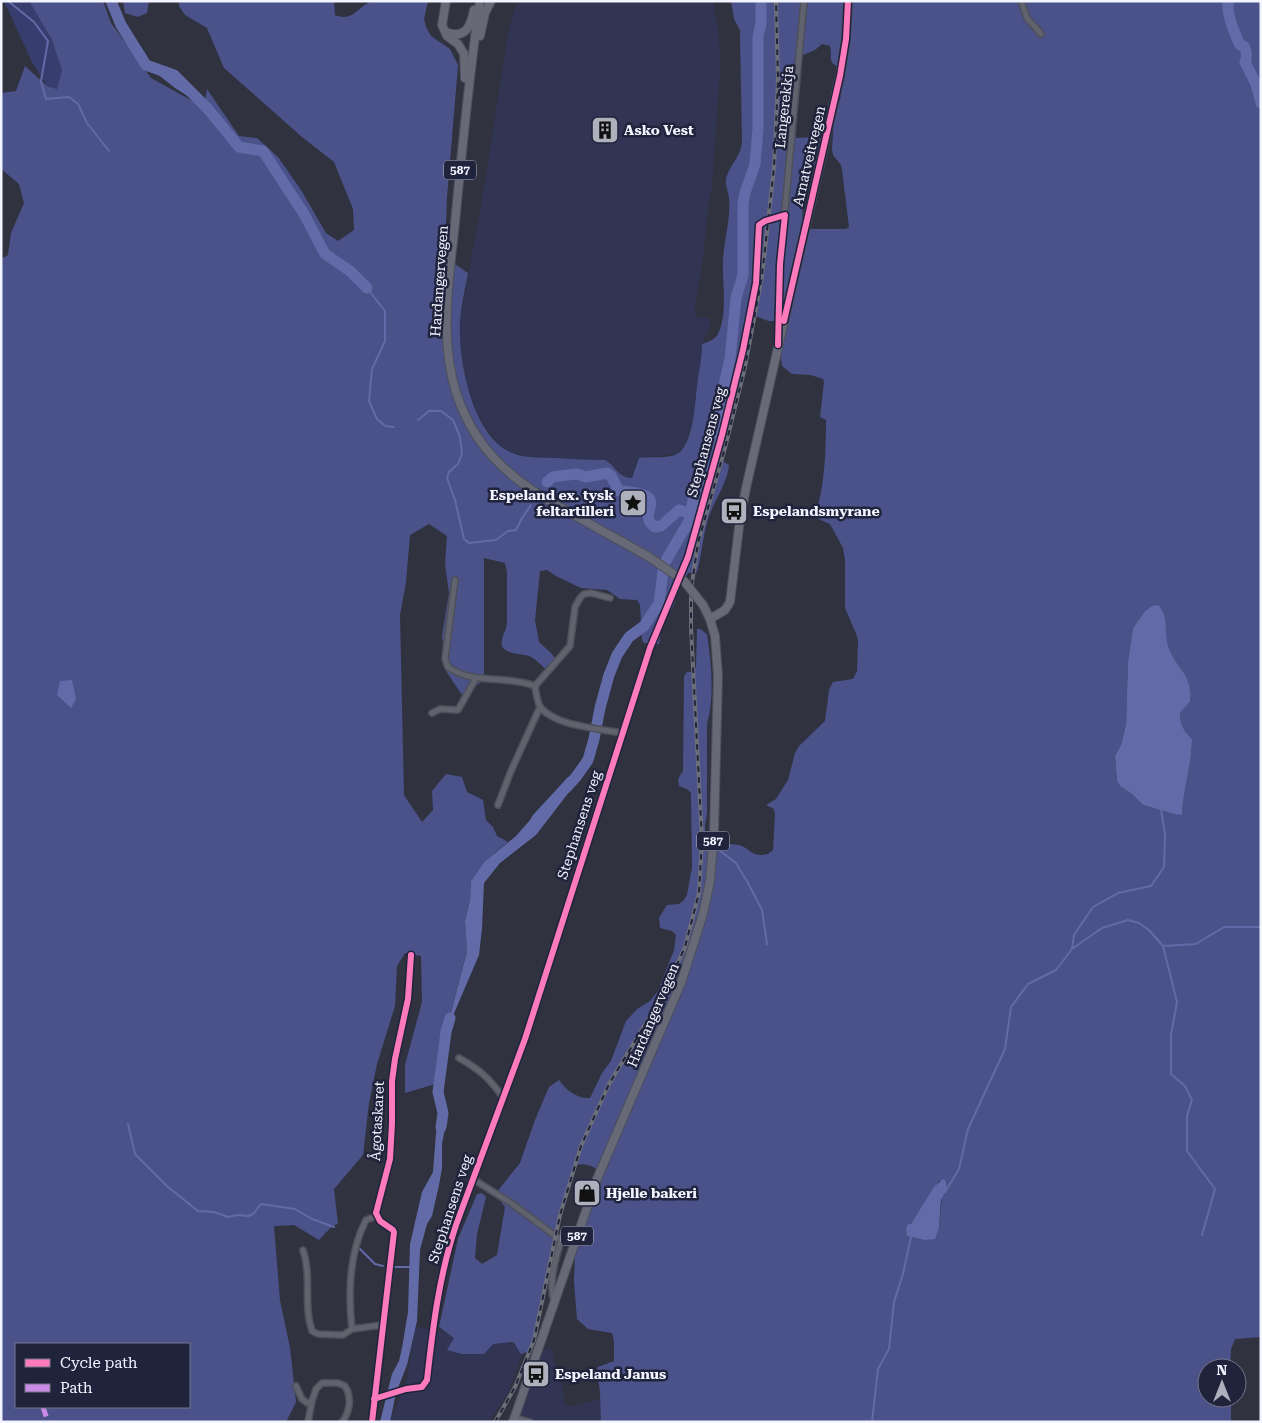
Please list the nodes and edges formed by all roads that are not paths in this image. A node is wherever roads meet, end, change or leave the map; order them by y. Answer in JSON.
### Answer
{"nodes":[{"id":1,"x":446,"y":1,"type":"edge"},
{"id":2,"x":475,"y":1,"type":"edge"},
{"id":3,"x":480,"y":1,"type":"edge"},
{"id":4,"x":491,"y":1,"type":"edge"},
{"id":5,"x":804,"y":1,"type":"edge"},
{"id":6,"x":848,"y":1,"type":"edge"},
{"id":7,"x":1021,"y":1,"type":"edge"},
{"id":8,"x":444,"y":31,"type":"junction"},
{"id":9,"x":1041,"y":34,"type":"dead end"},
{"id":10,"x":464,"y":126,"type":"junction"},
{"id":11,"x":461,"y":163,"type":"junction"},
{"id":12,"x":785,"y":215,"type":"junction"},
{"id":13,"x":778,"y":345,"type":"junction"},
{"id":14,"x":455,"y":580,"type":"dead end"},
{"id":15,"x":610,"y":598,"type":"dead end"},
{"id":16,"x":710,"y":618,"type":"junction"},
{"id":17,"x":476,"y":678,"type":"junction"},
{"id":18,"x":535,"y":686,"type":"junction"},
{"id":19,"x":540,"y":707,"type":"junction"},
{"id":20,"x":432,"y":713,"type":"dead end"},
{"id":21,"x":622,"y":733,"type":"junction"},
{"id":22,"x":498,"y":805,"type":"dead end"},
{"id":23,"x":412,"y":955,"type":"dead end"},
{"id":24,"x":459,"y":1058,"type":"dead end"},
{"id":25,"x":502,"y":1096,"type":"junction"},
{"id":26,"x":473,"y":1179,"type":"junction"},
{"id":27,"x":377,"y":1216,"type":"junction"},
{"id":28,"x":302,"y":1250,"type":"dead end"},
{"id":29,"x":555,"y":1302,"type":"junction"},
{"id":30,"x":382,"y":1325,"type":"junction"},
{"id":31,"x":352,"y":1329,"type":"junction"},
{"id":32,"x":296,"y":1386,"type":"dead end"},
{"id":33,"x":374,"y":1399,"type":"junction"},
{"id":34,"x":312,"y":1401,"type":"junction"},
{"id":35,"x":514,"y":1420,"type":"edge"},
{"id":36,"x":308,"y":1422,"type":"edge"},
{"id":37,"x":342,"y":1422,"type":"edge"},
{"id":38,"x":372,"y":1422,"type":"edge"},
{"id":39,"x":530,"y":1422,"type":"edge"}],
"edges":[{"from":1,"to":8,"type":"main road"},
{"from":2,"to":8,"type":"main road"},
{"from":3,"to":10,"type":"main road","name":"Hardangervegen","number":"587"},
{"from":4,"to":10,"type":"main road","number":"587"},
{"from":5,"to":12,"type":"street","name":"Langerekkja"},
{"from":6,"to":13,"type":"main road","name":"Arnatveitvegen"},
{"from":7,"to":9,"type":"street"},
{"from":8,"to":11,"type":"main road","number":"587"},
{"from":10,"to":11,"type":"main road","name":"Hardangervegen","number":"587"},
{"from":11,"to":16,"type":"main road","name":"Hardangervegen","number":"587","bridge":true},
{"from":12,"to":13,"type":"street","name":"Langerekkja"},
{"from":12,"to":21,"type":"street","name":"Stephansens veg","bridge":true},
{"from":13,"to":16,"type":"main road","name":"Arnatveitvegen"},
{"from":14,"to":17,"type":"street"},
{"from":15,"to":18,"type":"street"},
{"from":16,"to":29,"type":"main road","name":"Hardangervegen","number":"587"},
{"from":17,"to":18,"type":"street"},
{"from":17,"to":20,"type":"street"},
{"from":18,"to":19,"type":"street"},
{"from":19,"to":21,"type":"street"},
{"from":19,"to":22,"type":"street"},
{"from":21,"to":25,"type":"street","name":"Stephansens veg"},
{"from":23,"to":27,"type":"street","name":"Ågotaskaret"},
{"from":24,"to":25,"type":"street"},
{"from":25,"to":26,"type":"street","name":"Stephansens veg"},
{"from":26,"to":29,"type":"street"},
{"from":26,"to":33,"type":"street","name":"Stephansens veg"},
{"from":27,"to":30,"type":"street"},
{"from":27,"to":31,"type":"street"},
{"from":28,"to":31,"type":"street"},
{"from":29,"to":35,"type":"main road","name":"Hardangervegen","number":"587"},
{"from":30,"to":31,"type":"street"},
{"from":30,"to":33,"type":"street"},
{"from":32,"to":34,"type":"street"},
{"from":33,"to":38,"type":"street"},
{"from":34,"to":36,"type":"street"},
{"from":34,"to":37,"type":"street"},
{"from":35,"to":39,"type":"street","name":"Hardangervegen"}]}
